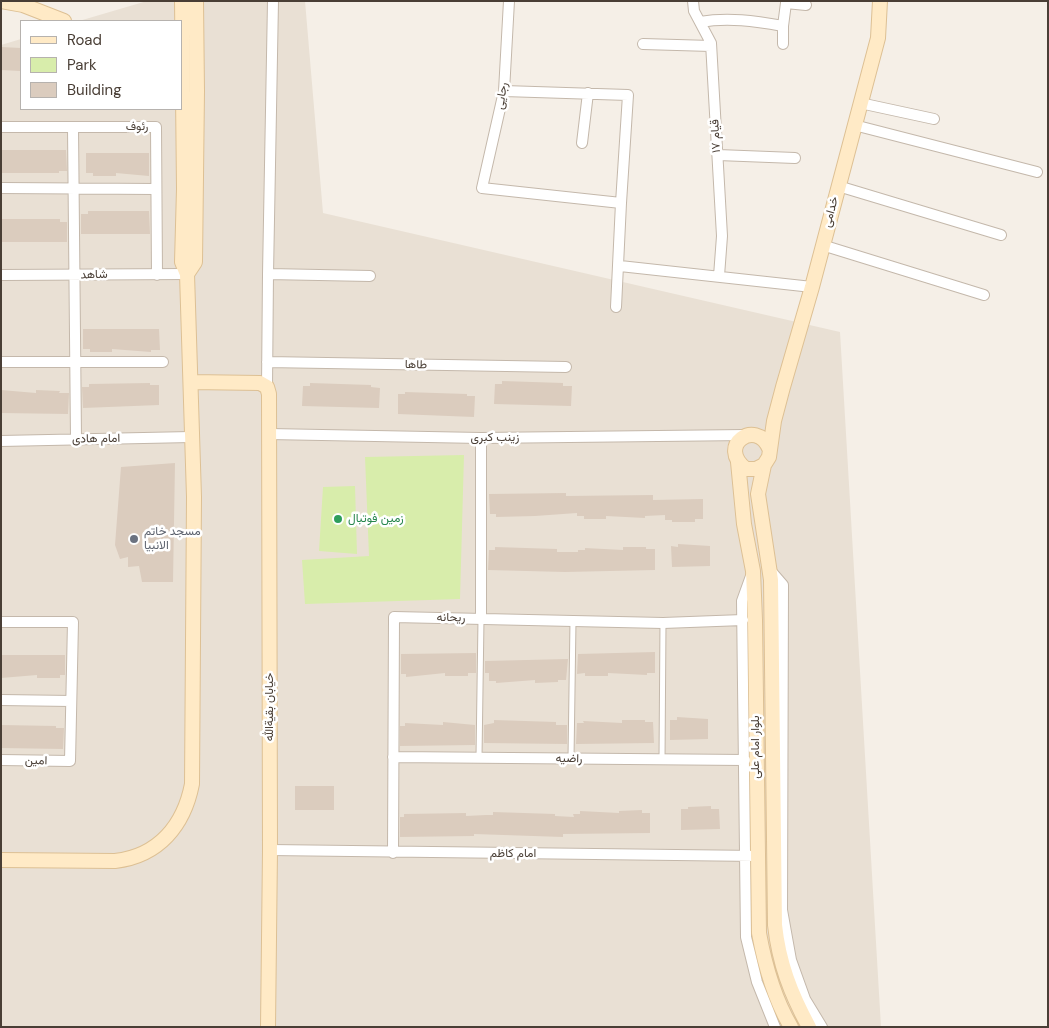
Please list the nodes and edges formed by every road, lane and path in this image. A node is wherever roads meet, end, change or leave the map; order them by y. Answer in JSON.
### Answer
{"nodes":[{"id":1,"x":182,"y":1,"type":"edge"},
{"id":2,"x":196,"y":1,"type":"edge"},
{"id":3,"x":273,"y":1,"type":"edge"},
{"id":4,"x":508,"y":1,"type":"edge"},
{"id":5,"x":693,"y":1,"type":"edge"},
{"id":6,"x":880,"y":1,"type":"edge"},
{"id":7,"x":1,"y":2,"type":"edge"},
{"id":8,"x":806,"y":5,"type":"dead end"},
{"id":9,"x":61,"y":20,"type":"edge"},
{"id":10,"x":700,"y":22,"type":"junction"},
{"id":11,"x":783,"y":26,"type":"junction"},
{"id":12,"x":643,"y":44,"type":"dead end"},
{"id":13,"x":783,"y":44,"type":"dead end"},
{"id":14,"x":711,"y":46,"type":"junction"},
{"id":15,"x":182,"y":88,"type":"edge"},
{"id":16,"x":197,"y":91,"type":"junction"},
{"id":17,"x":504,"y":91,"type":"junction"},
{"id":18,"x":588,"y":93,"type":"junction"},
{"id":19,"x":860,"y":103,"type":"junction"},
{"id":20,"x":934,"y":119,"type":"dead end"},
{"id":21,"x":854,"y":126,"type":"junction"},
{"id":22,"x":1,"y":127,"type":"edge"},
{"id":23,"x":73,"y":128,"type":"junction"},
{"id":24,"x":582,"y":143,"type":"dead end"},
{"id":25,"x":718,"y":154,"type":"junction"},
{"id":26,"x":795,"y":158,"type":"dead end"},
{"id":27,"x":1037,"y":172,"type":"dead end"},
{"id":28,"x":838,"y":186,"type":"junction"},
{"id":29,"x":1,"y":188,"type":"edge"},
{"id":30,"x":73,"y":189,"type":"junction"},
{"id":31,"x":156,"y":189,"type":"junction"},
{"id":32,"x":621,"y":203,"type":"junction"},
{"id":33,"x":1001,"y":235,"type":"dead end"},
{"id":34,"x":822,"y":245,"type":"junction"},
{"id":35,"x":620,"y":266,"type":"junction"},
{"id":36,"x":187,"y":274,"type":"junction"},
{"id":37,"x":268,"y":274,"type":"junction"},
{"id":38,"x":1,"y":275,"type":"edge"},
{"id":39,"x":157,"y":275,"type":"junction"},
{"id":40,"x":74,"y":276,"type":"junction"},
{"id":41,"x":370,"y":276,"type":"dead end"},
{"id":42,"x":719,"y":276,"type":"junction"},
{"id":43,"x":812,"y":287,"type":"junction"},
{"id":44,"x":984,"y":295,"type":"dead end"},
{"id":45,"x":616,"y":307,"type":"dead end"},
{"id":46,"x":1,"y":362,"type":"edge"},
{"id":47,"x":75,"y":362,"type":"junction"},
{"id":48,"x":163,"y":362,"type":"dead end"},
{"id":49,"x":266,"y":362,"type":"junction"},
{"id":50,"x":566,"y":367,"type":"dead end"},
{"id":51,"x":191,"y":382,"type":"junction"},
{"id":52,"x":267,"y":387,"type":"junction"},
{"id":53,"x":774,"y":421,"type":"junction"},
{"id":54,"x":269,"y":434,"type":"junction"},
{"id":55,"x":749,"y":435,"type":"junction"},
{"id":56,"x":191,"y":437,"type":"junction"},
{"id":57,"x":721,"y":437,"type":"junction"},
{"id":58,"x":481,"y":438,"type":"junction"},
{"id":59,"x":76,"y":439,"type":"junction"},
{"id":60,"x":1,"y":441,"type":"edge"},
{"id":61,"x":769,"y":448,"type":"junction"},
{"id":62,"x":737,"y":460,"type":"junction"},
{"id":63,"x":764,"y":465,"type":"junction"},
{"id":64,"x":770,"y":570,"type":"junction"},
{"id":65,"x":753,"y":571,"type":"junction"},
{"id":66,"x":481,"y":619,"type":"junction"},
{"id":67,"x":743,"y":620,"type":"junction"},
{"id":68,"x":573,"y":621,"type":"junction"},
{"id":69,"x":1,"y":622,"type":"edge"},
{"id":70,"x":663,"y":623,"type":"junction"},
{"id":71,"x":1,"y":700,"type":"edge"},
{"id":72,"x":71,"y":701,"type":"junction"},
{"id":73,"x":393,"y":757,"type":"junction"},
{"id":74,"x":479,"y":758,"type":"junction"},
{"id":75,"x":571,"y":759,"type":"junction"},
{"id":76,"x":1,"y":760,"type":"edge"},
{"id":77,"x":662,"y":760,"type":"junction"},
{"id":78,"x":745,"y":760,"type":"junction"},
{"id":79,"x":270,"y":850,"type":"junction"},
{"id":80,"x":778,"y":850,"type":"junction"},
{"id":81,"x":393,"y":853,"type":"junction"},
{"id":82,"x":751,"y":856,"type":"junction"},
{"id":83,"x":1,"y":860,"type":"edge"},
{"id":84,"x":268,"y":1027,"type":"edge"},
{"id":85,"x":775,"y":1027,"type":"edge"},
{"id":86,"x":790,"y":1027,"type":"edge"},
{"id":87,"x":809,"y":1027,"type":"edge"},
{"id":88,"x":822,"y":1027,"type":"edge"}],
"edges":[{"from":1,"to":15,"type":"street"},
{"from":2,"to":16,"type":"street"},
{"from":3,"to":37,"type":"street"},
{"from":4,"to":17,"type":"street","name":"رجایی"},
{"from":5,"to":10,"type":"street","name":"قیام ۱۷"},
{"from":6,"to":19,"type":"street","name":"خدامی"},
{"from":7,"to":9,"type":"street"},
{"from":8,"to":11,"type":"street"},
{"from":10,"to":11,"type":"street"},
{"from":10,"to":14,"type":"street","name":"قیام ۱۷"},
{"from":11,"to":13,"type":"street"},
{"from":12,"to":14,"type":"street"},
{"from":14,"to":25,"type":"street","name":"قیام ۱۷"},
{"from":15,"to":16,"type":"street"},
{"from":15,"to":36,"type":"street"},
{"from":16,"to":36,"type":"street"},
{"from":17,"to":18,"type":"street"},
{"from":17,"to":32,"type":"street","name":"رجایی"},
{"from":18,"to":24,"type":"street"},
{"from":18,"to":32,"type":"street"},
{"from":19,"to":20,"type":"street"},
{"from":19,"to":21,"type":"street","name":"خدامی"},
{"from":21,"to":27,"type":"street"},
{"from":21,"to":28,"type":"street","name":"خدامی"},
{"from":22,"to":23,"type":"street","name":"رئوف"},
{"from":23,"to":30,"type":"street"},
{"from":23,"to":31,"type":"street","name":"رئوف"},
{"from":25,"to":26,"type":"street"},
{"from":25,"to":42,"type":"street","name":"قیام ۱۷"},
{"from":28,"to":33,"type":"street"},
{"from":28,"to":34,"type":"street","name":"خدامی"},
{"from":29,"to":30,"type":"street"},
{"from":30,"to":31,"type":"street"},
{"from":30,"to":40,"type":"street"},
{"from":31,"to":39,"type":"street","name":"رئوف"},
{"from":32,"to":35,"type":"street"},
{"from":34,"to":43,"type":"street","name":"خدامی"},
{"from":34,"to":44,"type":"street"},
{"from":35,"to":42,"type":"street"},
{"from":35,"to":45,"type":"street"},
{"from":36,"to":39,"type":"street","name":"شاهد"},
{"from":36,"to":51,"type":"street"},
{"from":37,"to":41,"type":"street"},
{"from":37,"to":49,"type":"street"},
{"from":38,"to":40,"type":"street","name":"شاهد"},
{"from":39,"to":40,"type":"street","name":"شاهد"},
{"from":40,"to":47,"type":"street"},
{"from":42,"to":43,"type":"street"},
{"from":43,"to":53,"type":"street","name":"خدامی"},
{"from":46,"to":47,"type":"street"},
{"from":47,"to":48,"type":"street"},
{"from":47,"to":59,"type":"street"},
{"from":49,"to":50,"type":"street","name":"طاها"},
{"from":49,"to":52,"type":"street"},
{"from":51,"to":52,"type":"street"},
{"from":51,"to":56,"type":"street"},
{"from":52,"to":54,"type":"street","name":"خیابان بقیةالله"},
{"from":53,"to":55,"type":"street"},
{"from":53,"to":61,"type":"street","name":"خدامی"},
{"from":54,"to":58,"type":"street","name":"زینب کبری"},
{"from":54,"to":79,"type":"street","name":"خیابان بقیةالله"},
{"from":55,"to":57,"type":"street","name":"زینب کبری"},
{"from":55,"to":61,"type":"street"},
{"from":55,"to":62,"type":"street"},
{"from":56,"to":59,"type":"street","name":"امام هادی"},
{"from":56,"to":83,"type":"street"},
{"from":57,"to":58,"type":"street","name":"زینب کبری"},
{"from":57,"to":62,"type":"street"},
{"from":58,"to":66,"type":"street"},
{"from":59,"to":60,"type":"street","name":"امام هادی"},
{"from":61,"to":63,"type":"street"},
{"from":62,"to":63,"type":"street"},
{"from":62,"to":65,"type":"street","name":"بلوار امام علی"},
{"from":63,"to":64,"type":"street","name":"بلوار امام علی"},
{"from":64,"to":65,"type":"street"},
{"from":64,"to":80,"type":"street","name":"بلوار امام علی"},
{"from":65,"to":67,"type":"street"},
{"from":65,"to":82,"type":"street","name":"بلوار امام علی"},
{"from":66,"to":68,"type":"street","name":"ریحانه"},
{"from":66,"to":73,"type":"street","name":"ریحانه"},
{"from":66,"to":74,"type":"lane"},
{"from":67,"to":70,"type":"street","name":"ریحانه"},
{"from":67,"to":78,"type":"street"},
{"from":68,"to":70,"type":"street","name":"ریحانه"},
{"from":68,"to":75,"type":"lane"},
{"from":69,"to":72,"type":"street"},
{"from":70,"to":77,"type":"lane"},
{"from":71,"to":72,"type":"street"},
{"from":72,"to":76,"type":"street","name":"امین"},
{"from":73,"to":74,"type":"street","name":"راضیه"},
{"from":73,"to":81,"type":"street","name":"ریحانه"},
{"from":74,"to":75,"type":"street","name":"راضیه"},
{"from":75,"to":77,"type":"street","name":"راضیه"},
{"from":77,"to":78,"type":"street","name":"راضیه"},
{"from":78,"to":82,"type":"street"},
{"from":79,"to":81,"type":"street","name":"امام کاظم"},
{"from":79,"to":84,"type":"street","name":"خیابان بقیةالله"},
{"from":80,"to":87,"type":"street","name":"بلوار امام علی"},
{"from":80,"to":88,"type":"street"},
{"from":81,"to":82,"type":"street","name":"امام کاظم"},
{"from":82,"to":85,"type":"street"},
{"from":82,"to":86,"type":"street","name":"بلوار امام علی"}]}
